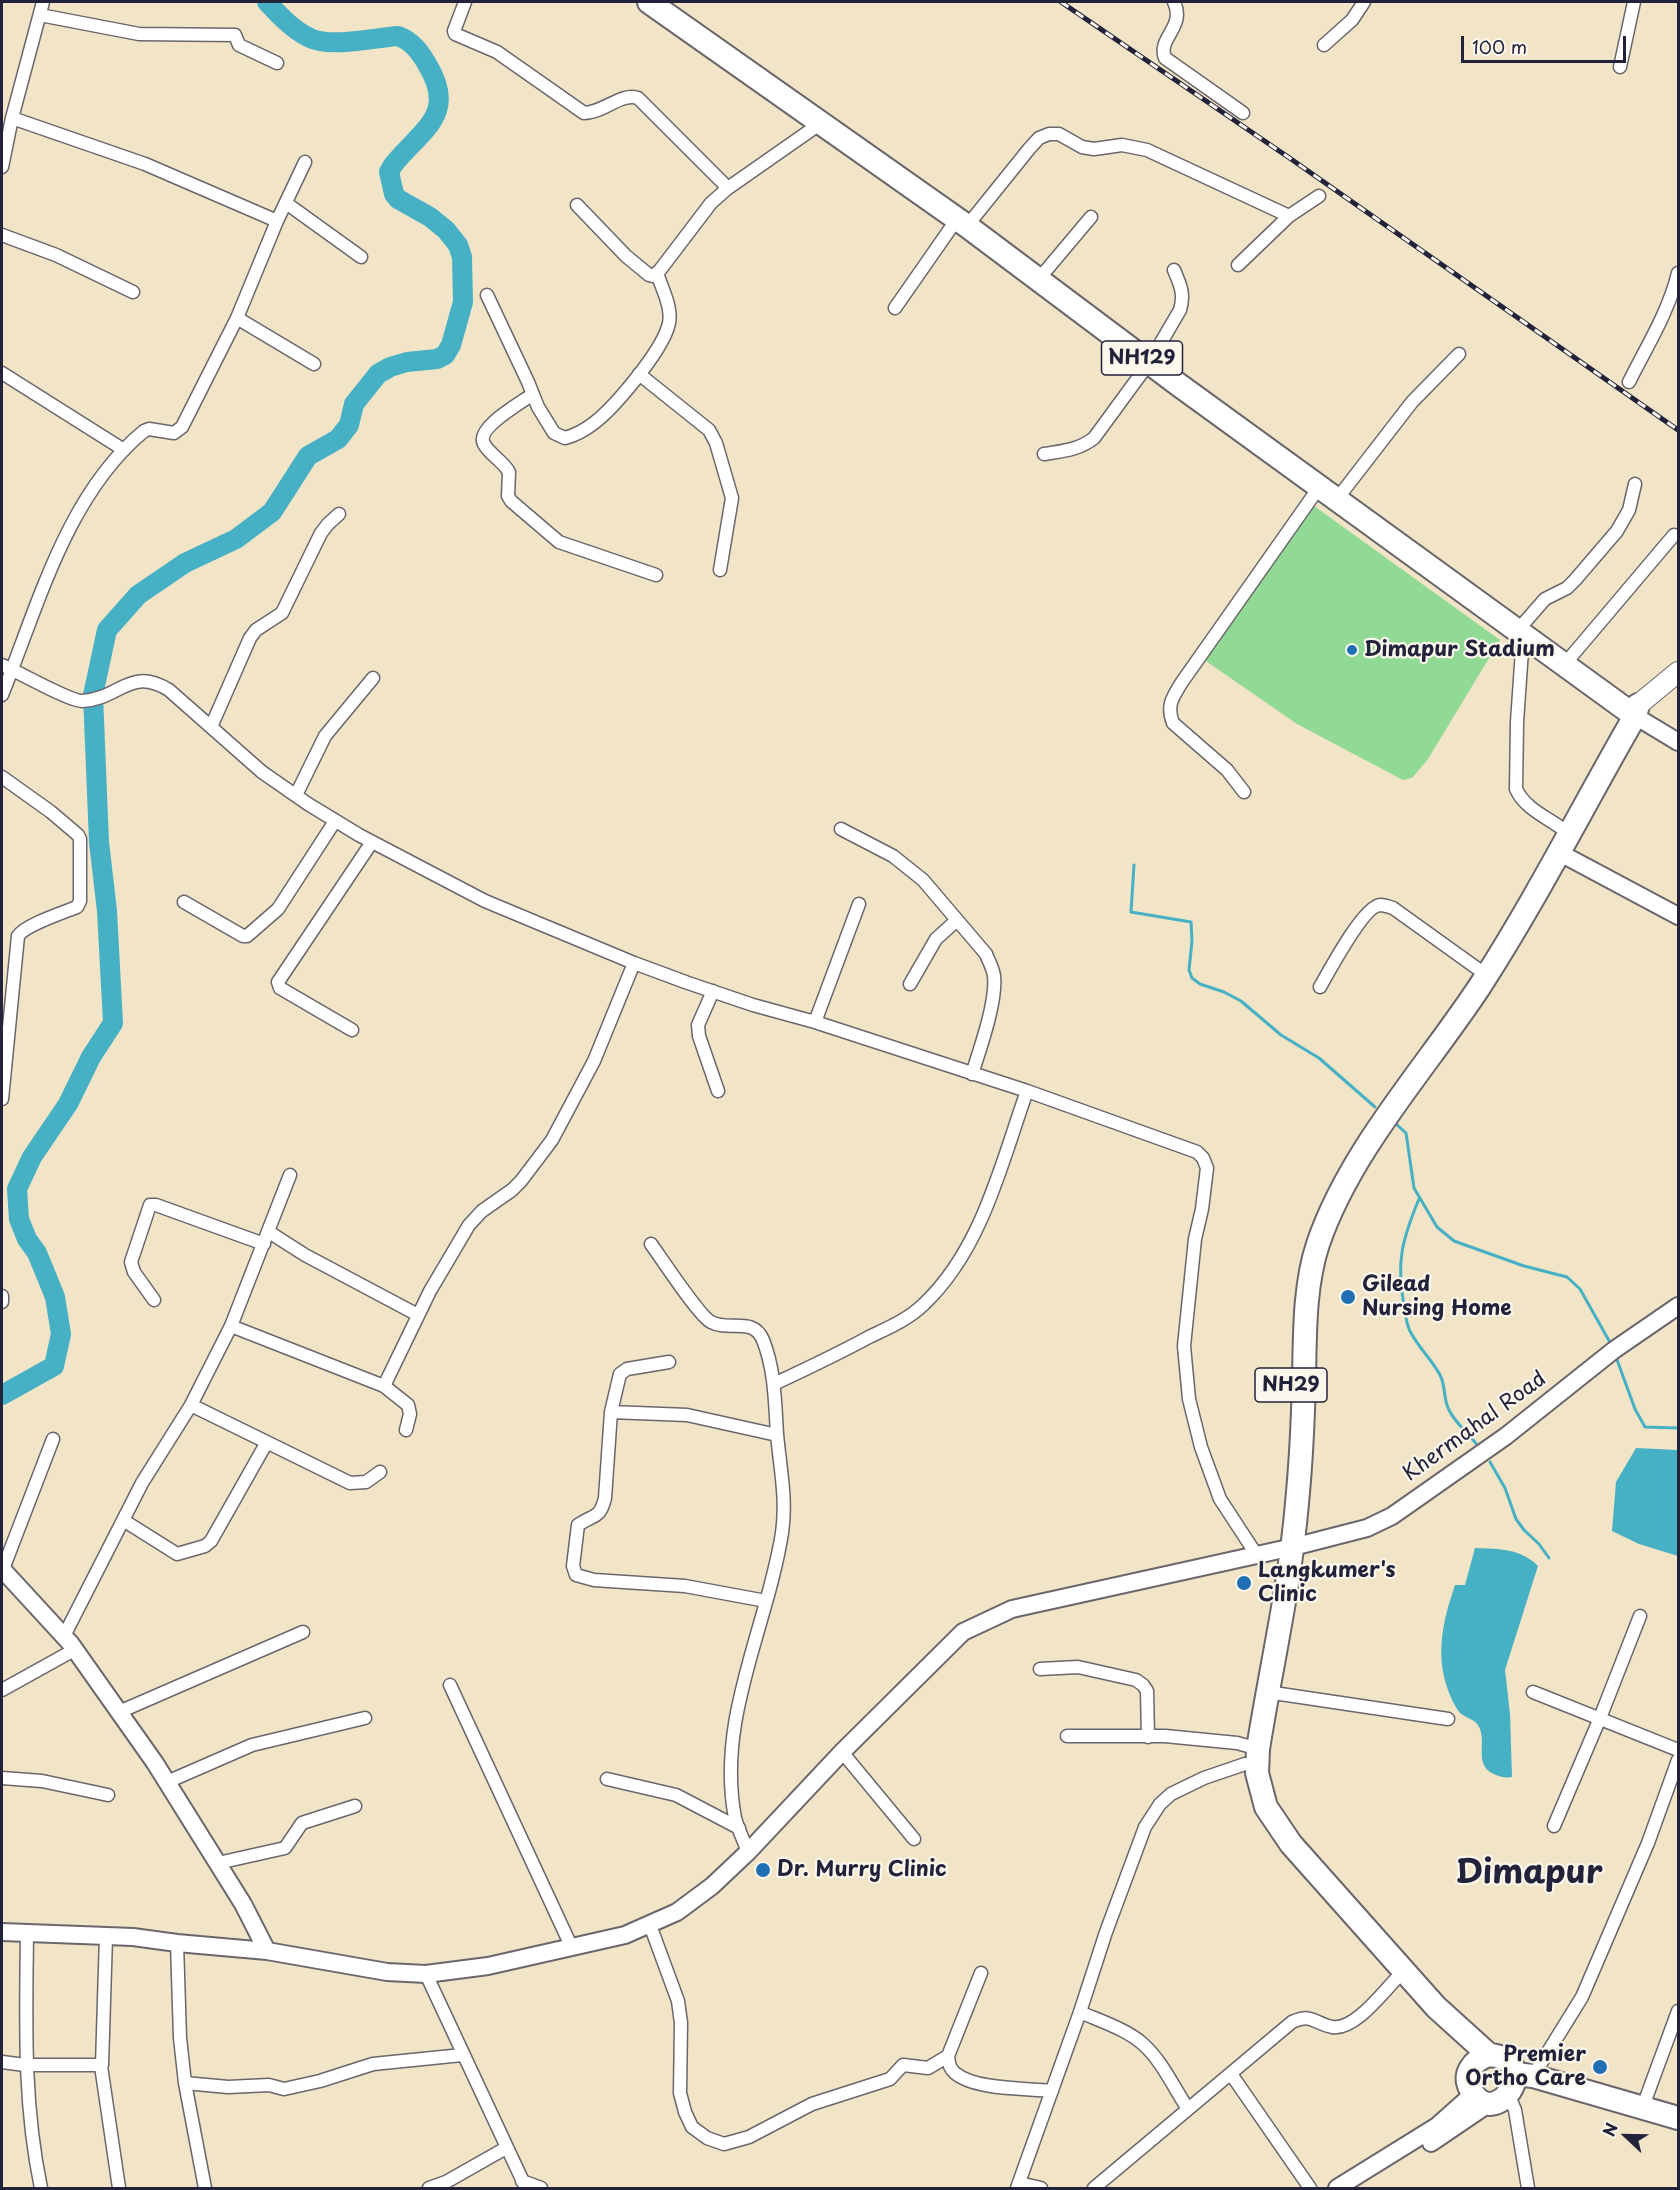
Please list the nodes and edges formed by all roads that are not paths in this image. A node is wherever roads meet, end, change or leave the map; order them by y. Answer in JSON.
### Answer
{"nodes":[{"id":1,"x":43,"y":2,"type":"edge"},
{"id":2,"x":465,"y":2,"type":"edge"},
{"id":3,"x":1174,"y":2,"type":"edge"},
{"id":4,"x":1364,"y":2,"type":"edge"},
{"id":5,"x":1635,"y":2,"type":"edge"},
{"id":6,"x":653,"y":3,"type":"edge"},
{"id":7,"x":40,"y":15,"type":"junction"},
{"id":8,"x":1324,"y":45,"type":"dead end"},
{"id":9,"x":277,"y":63,"type":"dead end"},
{"id":10,"x":1620,"y":67,"type":"dead end"},
{"id":11,"x":1243,"y":113,"type":"dead end"},
{"id":12,"x":12,"y":118,"type":"junction"},
{"id":13,"x":822,"y":123,"type":"junction"},
{"id":14,"x":305,"y":162,"type":"dead end"},
{"id":15,"x":2,"y":167,"type":"edge"},
{"id":16,"x":728,"y":188,"type":"junction"},
{"id":17,"x":1319,"y":196,"type":"dead end"},
{"id":18,"x":286,"y":202,"type":"junction"},
{"id":19,"x":577,"y":205,"type":"dead end"},
{"id":20,"x":1289,"y":216,"type":"junction"},
{"id":21,"x":1091,"y":217,"type":"dead end"},
{"id":22,"x":277,"y":221,"type":"junction"},
{"id":23,"x":962,"y":222,"type":"junction"},
{"id":24,"x":2,"y":235,"type":"edge"},
{"id":25,"x":361,"y":257,"type":"dead end"},
{"id":26,"x":1238,"y":265,"type":"dead end"},
{"id":27,"x":1174,"y":270,"type":"dead end"},
{"id":28,"x":657,"y":273,"type":"junction"},
{"id":29,"x":1678,"y":273,"type":"edge"},
{"id":30,"x":1038,"y":280,"type":"junction"},
{"id":31,"x":133,"y":292,"type":"dead end"},
{"id":32,"x":487,"y":295,"type":"dead end"},
{"id":33,"x":895,"y":308,"type":"dead end"},
{"id":34,"x":237,"y":318,"type":"junction"},
{"id":35,"x":1459,"y":354,"type":"dead end"},
{"id":36,"x":1149,"y":363,"type":"junction"},
{"id":37,"x":314,"y":364,"type":"dead end"},
{"id":38,"x":2,"y":373,"type":"edge"},
{"id":39,"x":639,"y":374,"type":"junction"},
{"id":40,"x":1629,"y":382,"type":"dead end"},
{"id":41,"x":533,"y":394,"type":"junction"},
{"id":42,"x":123,"y":450,"type":"junction"},
{"id":43,"x":1044,"y":454,"type":"dead end"},
{"id":44,"x":1635,"y":484,"type":"dead end"},
{"id":45,"x":1328,"y":492,"type":"junction"},
{"id":46,"x":339,"y":514,"type":"dead end"},
{"id":47,"x":1674,"y":535,"type":"dead end"},
{"id":48,"x":720,"y":570,"type":"dead end"},
{"id":49,"x":656,"y":575,"type":"dead end"},
{"id":50,"x":1520,"y":634,"type":"junction"},
{"id":51,"x":1564,"y":665,"type":"junction"},
{"id":52,"x":7,"y":667,"type":"edge"},
{"id":53,"x":1678,"y":672,"type":"edge"},
{"id":54,"x":373,"y":678,"type":"dead end"},
{"id":55,"x":2,"y":695,"type":"edge"},
{"id":56,"x":1633,"y":710,"type":"junction"},
{"id":57,"x":211,"y":727,"type":"junction"},
{"id":58,"x":1678,"y":742,"type":"edge"},
{"id":59,"x":2,"y":777,"type":"edge"},
{"id":60,"x":1244,"y":792,"type":"dead end"},
{"id":61,"x":296,"y":795,"type":"junction"},
{"id":62,"x":335,"y":821,"type":"junction"},
{"id":63,"x":1560,"y":827,"type":"junction"},
{"id":64,"x":841,"y":829,"type":"dead end"},
{"id":65,"x":372,"y":842,"type":"junction"},
{"id":66,"x":1560,"y":853,"type":"junction"},
{"id":67,"x":184,"y":902,"type":"dead end"},
{"id":68,"x":859,"y":904,"type":"dead end"},
{"id":69,"x":1678,"y":916,"type":"edge"},
{"id":70,"x":957,"y":920,"type":"junction"},
{"id":71,"x":634,"y":963,"type":"junction"},
{"id":72,"x":1478,"y":969,"type":"junction"},
{"id":73,"x":910,"y":984,"type":"dead end"},
{"id":74,"x":1320,"y":987,"type":"dead end"},
{"id":75,"x":713,"y":991,"type":"junction"},
{"id":76,"x":815,"y":1022,"type":"junction"},
{"id":77,"x":352,"y":1030,"type":"dead end"},
{"id":78,"x":972,"y":1074,"type":"junction"},
{"id":79,"x":717,"y":1091,"type":"dead end"},
{"id":80,"x":1027,"y":1091,"type":"junction"},
{"id":81,"x":2,"y":1099,"type":"edge"},
{"id":82,"x":290,"y":1175,"type":"dead end"},
{"id":83,"x":269,"y":1232,"type":"junction"},
{"id":84,"x":264,"y":1244,"type":"junction"},
{"id":85,"x":651,"y":1244,"type":"dead end"},
{"id":86,"x":2,"y":1296,"type":"edge"},
{"id":87,"x":154,"y":1300,"type":"dead end"},
{"id":88,"x":2,"y":1302,"type":"edge"},
{"id":89,"x":1678,"y":1306,"type":"edge"},
{"id":90,"x":418,"y":1315,"type":"junction"},
{"id":91,"x":231,"y":1326,"type":"junction"},
{"id":92,"x":669,"y":1362,"type":"dead end"},
{"id":93,"x":774,"y":1384,"type":"junction"},
{"id":94,"x":384,"y":1386,"type":"junction"},
{"id":95,"x":191,"y":1405,"type":"junction"},
{"id":96,"x":611,"y":1412,"type":"junction"},
{"id":97,"x":406,"y":1430,"type":"dead end"},
{"id":98,"x":777,"y":1435,"type":"junction"},
{"id":99,"x":52,"y":1439,"type":"dead end"},
{"id":100,"x":267,"y":1442,"type":"junction"},
{"id":101,"x":380,"y":1473,"type":"dead end"},
{"id":102,"x":123,"y":1520,"type":"junction"},
{"id":103,"x":1287,"y":1549,"type":"junction"},
{"id":104,"x":1256,"y":1554,"type":"junction"},
{"id":105,"x":2,"y":1569,"type":"edge"},
{"id":106,"x":766,"y":1601,"type":"junction"},
{"id":107,"x":1640,"y":1616,"type":"dead end"},
{"id":108,"x":303,"y":1632,"type":"dead end"},
{"id":109,"x":69,"y":1643,"type":"junction"},
{"id":110,"x":1040,"y":1669,"type":"dead end"},
{"id":111,"x":450,"y":1685,"type":"dead end"},
{"id":112,"x":2,"y":1690,"type":"edge"},
{"id":113,"x":1267,"y":1692,"type":"junction"},
{"id":114,"x":1533,"y":1692,"type":"dead end"},
{"id":115,"x":119,"y":1712,"type":"junction"},
{"id":116,"x":365,"y":1718,"type":"dead end"},
{"id":117,"x":1599,"y":1718,"type":"junction"},
{"id":118,"x":1448,"y":1719,"type":"dead end"},
{"id":119,"x":1067,"y":1736,"type":"dead end"},
{"id":120,"x":1148,"y":1737,"type":"junction"},
{"id":121,"x":1678,"y":1750,"type":"edge"},
{"id":122,"x":842,"y":1752,"type":"junction"},
{"id":123,"x":1247,"y":1755,"type":"junction"},
{"id":124,"x":1678,"y":1760,"type":"edge"},
{"id":125,"x":2,"y":1779,"type":"edge"},
{"id":126,"x":607,"y":1779,"type":"dead end"},
{"id":127,"x":167,"y":1782,"type":"junction"},
{"id":128,"x":108,"y":1795,"type":"dead end"},
{"id":129,"x":355,"y":1806,"type":"dead end"},
{"id":130,"x":1554,"y":1826,"type":"dead end"},
{"id":131,"x":739,"y":1828,"type":"junction"},
{"id":132,"x":914,"y":1839,"type":"dead end"},
{"id":133,"x":748,"y":1852,"type":"junction"},
{"id":134,"x":218,"y":1863,"type":"junction"},
{"id":135,"x":650,"y":1925,"type":"junction"},
{"id":136,"x":2,"y":1932,"type":"edge"},
{"id":137,"x":27,"y":1934,"type":"junction"},
{"id":138,"x":106,"y":1936,"type":"junction"},
{"id":139,"x":177,"y":1943,"type":"junction"},
{"id":140,"x":572,"y":1948,"type":"junction"},
{"id":141,"x":267,"y":1951,"type":"junction"},
{"id":142,"x":981,"y":1973,"type":"dead end"},
{"id":143,"x":426,"y":1974,"type":"junction"},
{"id":144,"x":1397,"y":1978,"type":"junction"},
{"id":145,"x":1678,"y":2011,"type":"edge"},
{"id":146,"x":1080,"y":2012,"type":"junction"},
{"id":147,"x":462,"y":2055,"type":"junction"},
{"id":148,"x":948,"y":2056,"type":"junction"},
{"id":149,"x":1480,"y":2060,"type":"junction"},
{"id":150,"x":2,"y":2062,"type":"edge"},
{"id":151,"x":25,"y":2065,"type":"junction"},
{"id":152,"x":101,"y":2066,"type":"junction"},
{"id":153,"x":1231,"y":2074,"type":"junction"},
{"id":154,"x":185,"y":2083,"type":"junction"},
{"id":155,"x":1505,"y":2088,"type":"junction"},
{"id":156,"x":1052,"y":2091,"type":"junction"},
{"id":157,"x":1188,"y":2109,"type":"junction"},
{"id":158,"x":1642,"y":2109,"type":"junction"},
{"id":159,"x":1678,"y":2118,"type":"edge"},
{"id":160,"x":1678,"y":2127,"type":"edge"},
{"id":161,"x":506,"y":2148,"type":"junction"},
{"id":162,"x":524,"y":2185,"type":"edge"},
{"id":163,"x":1018,"y":2186,"type":"edge"},
{"id":164,"x":41,"y":2188,"type":"edge"},
{"id":165,"x":119,"y":2188,"type":"edge"},
{"id":166,"x":205,"y":2188,"type":"edge"},
{"id":167,"x":429,"y":2188,"type":"edge"},
{"id":168,"x":541,"y":2188,"type":"edge"},
{"id":169,"x":1041,"y":2188,"type":"edge"},
{"id":170,"x":1094,"y":2188,"type":"edge"},
{"id":171,"x":1310,"y":2188,"type":"edge"},
{"id":172,"x":1337,"y":2188,"type":"edge"},
{"id":173,"x":1357,"y":2188,"type":"edge"},
{"id":174,"x":1528,"y":2188,"type":"edge"}],
"edges":[{"from":1,"to":7,"type":"street"},
{"from":2,"to":16,"type":"street"},
{"from":3,"to":11,"type":"street"},
{"from":4,"to":8,"type":"street"},
{"from":5,"to":10,"type":"street"},
{"from":6,"to":13,"type":"highway","number":"NH129"},
{"from":7,"to":9,"type":"street"},
{"from":7,"to":12,"type":"street"},
{"from":12,"to":15,"type":"street"},
{"from":12,"to":22,"type":"street"},
{"from":13,"to":16,"type":"street"},
{"from":13,"to":23,"type":"highway","number":"NH129"},
{"from":14,"to":18,"type":"street"},
{"from":16,"to":28,"type":"street"},
{"from":17,"to":20,"type":"street"},
{"from":18,"to":22,"type":"street"},
{"from":18,"to":25,"type":"street"},
{"from":19,"to":28,"type":"street"},
{"from":20,"to":23,"type":"street"},
{"from":20,"to":26,"type":"street"},
{"from":21,"to":30,"type":"street"},
{"from":22,"to":34,"type":"street"},
{"from":23,"to":30,"type":"highway","number":"NH129"},
{"from":23,"to":33,"type":"street"},
{"from":24,"to":31,"type":"street"},
{"from":27,"to":36,"type":"street"},
{"from":28,"to":39,"type":"street"},
{"from":29,"to":40,"type":"street"},
{"from":30,"to":36,"type":"highway","number":"NH129"},
{"from":32,"to":41,"type":"street"},
{"from":34,"to":37,"type":"street"},
{"from":34,"to":42,"type":"street"},
{"from":35,"to":45,"type":"street"},
{"from":36,"to":43,"type":"street"},
{"from":36,"to":45,"type":"highway","number":"NH129"},
{"from":38,"to":42,"type":"street"},
{"from":39,"to":41,"type":"street"},
{"from":39,"to":48,"type":"street"},
{"from":41,"to":49,"type":"street"},
{"from":42,"to":52,"type":"street"},
{"from":44,"to":50,"type":"street"},
{"from":45,"to":50,"type":"highway","number":"NH129"},
{"from":45,"to":60,"type":"street"},
{"from":46,"to":57,"type":"street"},
{"from":47,"to":51,"type":"street"},
{"from":50,"to":51,"type":"highway","number":"NH129"},
{"from":50,"to":63,"type":"street"},
{"from":51,"to":56,"type":"highway","number":"NH129"},
{"from":52,"to":55,"type":"street"},
{"from":52,"to":57,"type":"street"},
{"from":53,"to":56,"type":"main road"},
{"from":54,"to":61,"type":"street"},
{"from":56,"to":58,"type":"street"},
{"from":56,"to":63,"type":"highway","number":"NH29"},
{"from":56,"to":66,"type":"highway","number":"NH29"},
{"from":57,"to":61,"type":"street"},
{"from":59,"to":81,"type":"street"},
{"from":61,"to":62,"type":"street"},
{"from":62,"to":65,"type":"street"},
{"from":62,"to":67,"type":"street"},
{"from":63,"to":72,"type":"highway","number":"NH29"},
{"from":64,"to":70,"type":"street"},
{"from":65,"to":71,"type":"street"},
{"from":65,"to":77,"type":"street"},
{"from":66,"to":69,"type":"street"},
{"from":66,"to":103,"type":"highway","number":"NH29"},
{"from":68,"to":76,"type":"street"},
{"from":70,"to":73,"type":"street"},
{"from":70,"to":78,"type":"street"},
{"from":71,"to":75,"type":"street"},
{"from":71,"to":90,"type":"street"},
{"from":72,"to":74,"type":"street"},
{"from":72,"to":103,"type":"highway","number":"NH29"},
{"from":75,"to":76,"type":"street"},
{"from":75,"to":79,"type":"street"},
{"from":76,"to":78,"type":"street"},
{"from":78,"to":80,"type":"street"},
{"from":80,"to":93,"type":"street"},
{"from":80,"to":104,"type":"street"},
{"from":82,"to":83,"type":"street"},
{"from":83,"to":84,"type":"street"},
{"from":83,"to":90,"type":"street"},
{"from":84,"to":87,"type":"street"},
{"from":84,"to":91,"type":"street"},
{"from":85,"to":93,"type":"street"},
{"from":86,"to":88,"type":"street"},
{"from":89,"to":103,"type":"street","name":"Khermahal Road"},
{"from":90,"to":94,"type":"street"},
{"from":91,"to":94,"type":"street"},
{"from":91,"to":95,"type":"street"},
{"from":92,"to":96,"type":"street"},
{"from":93,"to":98,"type":"street"},
{"from":94,"to":97,"type":"street"},
{"from":95,"to":100,"type":"street"},
{"from":95,"to":102,"type":"street"},
{"from":96,"to":98,"type":"street"},
{"from":96,"to":106,"type":"street"},
{"from":98,"to":106,"type":"street"},
{"from":99,"to":105,"type":"street"},
{"from":100,"to":101,"type":"street"},
{"from":100,"to":102,"type":"street"},
{"from":102,"to":109,"type":"street"},
{"from":103,"to":104,"type":"street","name":"Khermahal Road"},
{"from":103,"to":113,"type":"highway","number":"NH29"},
{"from":103,"to":123,"type":"highway","number":"NH29"},
{"from":104,"to":122,"type":"street","name":"Khermahal Road"},
{"from":105,"to":109,"type":"street"},
{"from":106,"to":131,"type":"street"},
{"from":107,"to":117,"type":"street"},
{"from":108,"to":115,"type":"street"},
{"from":109,"to":112,"type":"street"},
{"from":109,"to":115,"type":"street"},
{"from":110,"to":120,"type":"street"},
{"from":111,"to":140,"type":"street"},
{"from":113,"to":118,"type":"street"},
{"from":113,"to":149,"type":"highway","number":"NH29"},
{"from":114,"to":117,"type":"street"},
{"from":115,"to":127,"type":"street"},
{"from":116,"to":127,"type":"street"},
{"from":117,"to":121,"type":"street"},
{"from":117,"to":130,"type":"street"},
{"from":119,"to":120,"type":"street"},
{"from":120,"to":123,"type":"street"},
{"from":122,"to":132,"type":"street"},
{"from":122,"to":133,"type":"street","name":"Khermahal Road"},
{"from":123,"to":144,"type":"highway","number":"NH29"},
{"from":123,"to":146,"type":"street"},
{"from":124,"to":155,"type":"street"},
{"from":125,"to":128,"type":"street"},
{"from":126,"to":131,"type":"street"},
{"from":127,"to":134,"type":"street"},
{"from":129,"to":134,"type":"street"},
{"from":131,"to":133,"type":"street"},
{"from":133,"to":135,"type":"street","name":"Khermahal Road"},
{"from":134,"to":141,"type":"street"},
{"from":135,"to":140,"type":"street","name":"Khermahal Road"},
{"from":135,"to":148,"type":"street"},
{"from":136,"to":137,"type":"street","name":"Khermahal Road"},
{"from":137,"to":138,"type":"street","name":"Khermahal Road"},
{"from":137,"to":151,"type":"street"},
{"from":138,"to":139,"type":"street","name":"Khermahal Road"},
{"from":138,"to":152,"type":"street"},
{"from":139,"to":141,"type":"street","name":"Khermahal Road"},
{"from":139,"to":154,"type":"street"},
{"from":140,"to":143,"type":"street","name":"Khermahal Road"},
{"from":141,"to":143,"type":"street","name":"Khermahal Road"},
{"from":142,"to":148,"type":"street"},
{"from":143,"to":147,"type":"street"},
{"from":144,"to":149,"type":"highway","number":"NH29"},
{"from":144,"to":153,"type":"street"},
{"from":145,"to":158,"type":"street"},
{"from":146,"to":156,"type":"street"},
{"from":146,"to":157,"type":"street"},
{"from":147,"to":154,"type":"street"},
{"from":147,"to":161,"type":"street"},
{"from":148,"to":156,"type":"street"},
{"from":149,"to":155,"type":"highway","number":"NH29"},
{"from":149,"to":155,"type":"highway"},
{"from":150,"to":151,"type":"street"},
{"from":151,"to":152,"type":"street"},
{"from":151,"to":164,"type":"street"},
{"from":152,"to":165,"type":"street"},
{"from":153,"to":157,"type":"street"},
{"from":153,"to":171,"type":"street"},
{"from":154,"to":166,"type":"street"},
{"from":155,"to":158,"type":"highway"},
{"from":155,"to":160,"type":"highway"},
{"from":155,"to":172,"type":"street"},
{"from":155,"to":173,"type":"street"},
{"from":155,"to":174,"type":"street"},
{"from":156,"to":163,"type":"street"},
{"from":157,"to":170,"type":"street"},
{"from":158,"to":159,"type":"highway"},
{"from":161,"to":162,"type":"street"},
{"from":161,"to":167,"type":"street"},
{"from":162,"to":168,"type":"street"},
{"from":163,"to":169,"type":"street"}]}
